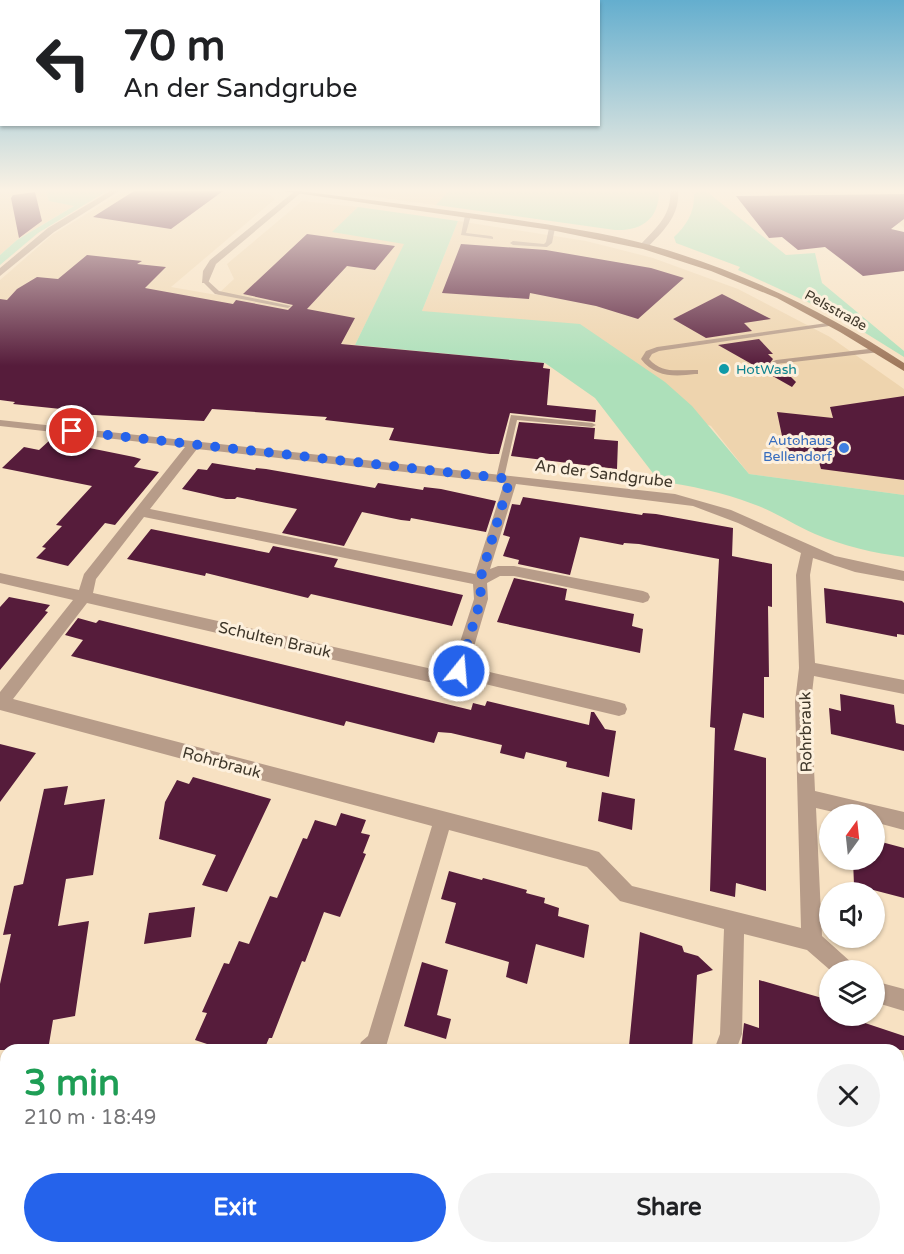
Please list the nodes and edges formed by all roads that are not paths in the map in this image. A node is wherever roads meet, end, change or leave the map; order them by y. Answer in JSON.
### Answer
{"nodes":[{"id":1,"x":28,"y":250,"type":"edge"},
{"id":2,"x":228,"y":250,"type":"edge"},
{"id":3,"x":656,"y":250,"type":"edge"},
{"id":4,"x":0,"y":273,"type":"edge"},
{"id":5,"x":205,"y":281,"type":"joint"},
{"id":6,"x":288,"y":306,"type":"dead end"},
{"id":7,"x":834,"y":324,"type":"junction"},
{"id":8,"x":877,"y":350,"type":"junction"},
{"id":9,"x":776,"y":362,"type":"dead end"},
{"id":10,"x":904,"y":368,"type":"edge"},
{"id":11,"x":695,"y":372,"type":"dead end"},
{"id":12,"x":0,"y":423,"type":"edge"},
{"id":13,"x":592,"y":425,"type":"dead end"},
{"id":14,"x":194,"y":444,"type":"junction"},
{"id":15,"x":505,"y":478,"type":"junction"},
{"id":16,"x":142,"y":512,"type":"junction"},
{"id":17,"x":808,"y":551,"type":"junction"},
{"id":18,"x":904,"y":576,"type":"edge"},
{"id":19,"x":0,"y":578,"type":"edge"},
{"id":20,"x":480,"y":580,"type":"junction"},
{"id":21,"x":85,"y":596,"type":"junction"},
{"id":22,"x":643,"y":597,"type":"dead end"},
{"id":23,"x":807,"y":668,"type":"junction"},
{"id":24,"x":459,"y":671,"type":"junction"},
{"id":25,"x":904,"y":687,"type":"edge"},
{"id":26,"x":1,"y":703,"type":"edge"},
{"id":27,"x":619,"y":708,"type":"dead end"},
{"id":28,"x":806,"y":796,"type":"junction"},
{"id":29,"x":443,"y":821,"type":"junction"},
{"id":30,"x":904,"y":821,"type":"edge"},
{"id":31,"x":734,"y":922,"type":"junction"},
{"id":32,"x":812,"y":941,"type":"junction"},
{"id":33,"x":833,"y":960,"type":"edge"},
{"id":34,"x":885,"y":994,"type":"edge"},
{"id":35,"x":904,"y":1000,"type":"edge"},
{"id":36,"x":376,"y":1044,"type":"edge"},
{"id":37,"x":727,"y":1044,"type":"edge"}],
"edges":[{"from":1,"to":4,"type":"street"},
{"from":2,"to":5,"type":"street"},
{"from":3,"to":7,"type":"main road","name":"Pelsstraße"},
{"from":5,"to":6,"type":"lane"},
{"from":7,"to":8,"type":"main road","name":"Pelsstraße"},
{"from":7,"to":11,"type":"lane"},
{"from":8,"to":9,"type":"lane"},
{"from":8,"to":10,"type":"main road","name":"Pelsstraße"},
{"from":12,"to":14,"type":"street","name":"An der Sandgrube"},
{"from":13,"to":15,"type":"lane"},
{"from":14,"to":15,"type":"street","name":"An der Sandgrube"},
{"from":14,"to":16,"type":"street","name":"Rohrbrauk"},
{"from":15,"to":17,"type":"street","name":"An der Sandgrube"},
{"from":15,"to":20,"type":"street"},
{"from":16,"to":20,"type":"street"},
{"from":16,"to":21,"type":"street","name":"Rohrbrauk"},
{"from":17,"to":18,"type":"street","name":"An der Sandgrube"},
{"from":17,"to":23,"type":"street","name":"Rohrbrauk"},
{"from":19,"to":21,"type":"street"},
{"from":20,"to":22,"type":"street"},
{"from":20,"to":24,"type":"street"},
{"from":21,"to":24,"type":"street","name":"Schulten Brauk"},
{"from":21,"to":26,"type":"street","name":"Rohrbrauk"},
{"from":23,"to":25,"type":"street","name":"Rohrbrauk"},
{"from":23,"to":28,"type":"street","name":"Rohrbrauk"},
{"from":24,"to":27,"type":"street","name":"Schulten Brauk"},
{"from":26,"to":29,"type":"street","name":"Rohrbrauk"},
{"from":28,"to":30,"type":"street","name":"Rohrbrauk"},
{"from":28,"to":32,"type":"street","name":"Rohrbrauk"},
{"from":29,"to":31,"type":"street","name":"Rohrbrauk"},
{"from":29,"to":36,"type":"street"},
{"from":31,"to":32,"type":"street","name":"Rohrbrauk"},
{"from":31,"to":37,"type":"street"},
{"from":32,"to":33,"type":"street","name":"Rohrbrauk"},
{"from":34,"to":35,"type":"street"}]}
